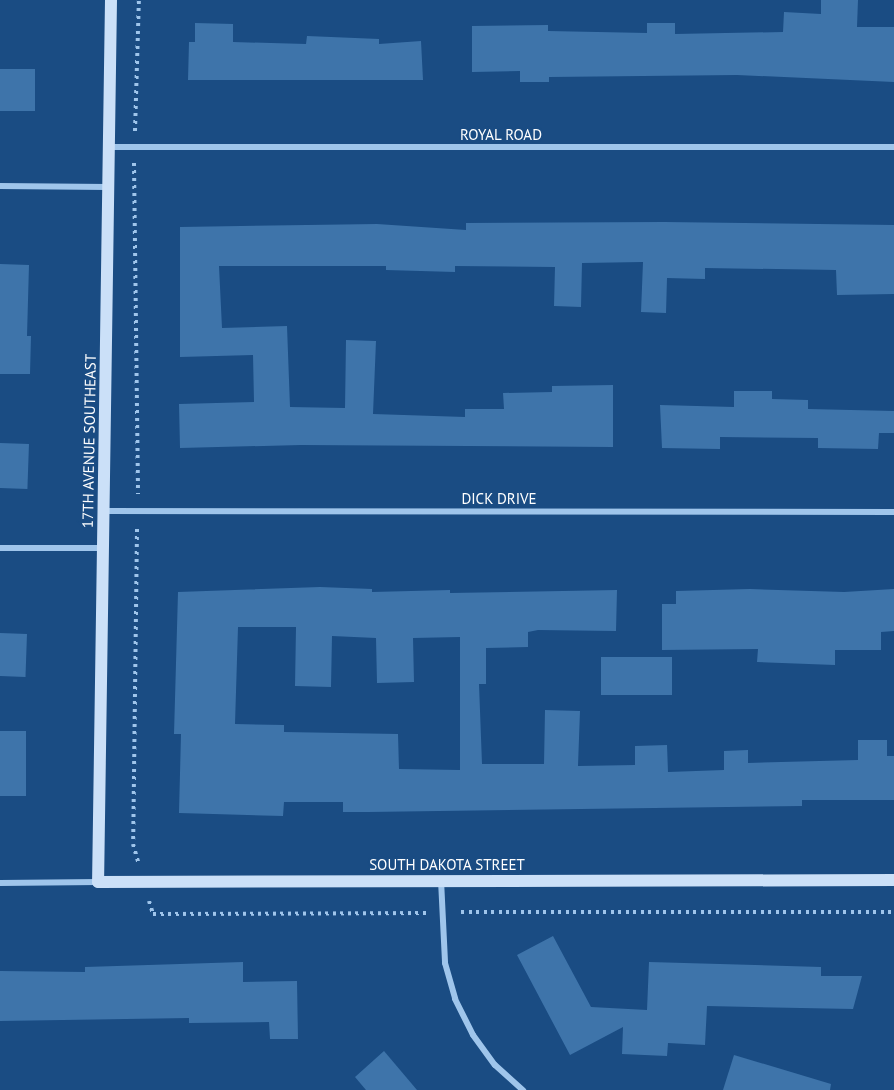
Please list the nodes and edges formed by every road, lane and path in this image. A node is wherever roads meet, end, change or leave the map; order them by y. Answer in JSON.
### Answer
{"nodes":[{"id":1,"x":111,"y":0,"type":"edge"},
{"id":2,"x":139,"y":0,"type":"edge"},
{"id":3,"x":108,"y":147,"type":"junction"},
{"id":4,"x":134,"y":147,"type":"junction"},
{"id":5,"x":894,"y":147,"type":"edge"},
{"id":6,"x":0,"y":186,"type":"edge"},
{"id":7,"x":108,"y":188,"type":"junction"},
{"id":8,"x":138,"y":511,"type":"junction"},
{"id":9,"x":103,"y":512,"type":"junction"},
{"id":10,"x":894,"y":512,"type":"edge"},
{"id":11,"x":0,"y":548,"type":"edge"},
{"id":12,"x":102,"y":548,"type":"junction"},
{"id":13,"x":441,"y":880,"type":"junction"},
{"id":14,"x":894,"y":880,"type":"edge"},
{"id":15,"x":98,"y":882,"type":"junction"},
{"id":16,"x":144,"y":882,"type":"junction"},
{"id":17,"x":0,"y":883,"type":"edge"},
{"id":18,"x":441,"y":912,"type":"junction"},
{"id":19,"x":894,"y":912,"type":"edge"},
{"id":20,"x":523,"y":1090,"type":"edge"}],
"edges":[{"from":1,"to":3,"type":"street","name":"17TH AVENUE SOUTHEAST"},
{"from":2,"to":4,"type":"path"},
{"from":3,"to":4,"type":"street","name":"ROYAL ROAD"},
{"from":3,"to":7,"type":"street","name":"17TH AVENUE SOUTHEAST"},
{"from":4,"to":5,"type":"street","name":"ROYAL ROAD"},
{"from":4,"to":8,"type":"path"},
{"from":6,"to":7,"type":"street"},
{"from":7,"to":9,"type":"street","name":"17TH AVENUE SOUTHEAST"},
{"from":8,"to":9,"type":"street","name":"DICK DRIVE"},
{"from":8,"to":10,"type":"street","name":"DICK DRIVE"},
{"from":8,"to":16,"type":"path"},
{"from":9,"to":12,"type":"street","name":"17TH AVENUE SOUTHEAST"},
{"from":11,"to":12,"type":"street"},
{"from":12,"to":15,"type":"street","name":"17TH AVENUE SOUTHEAST"},
{"from":13,"to":14,"type":"street","name":"SOUTH DAKOTA STREET"},
{"from":13,"to":16,"type":"street","name":"SOUTH DAKOTA STREET"},
{"from":13,"to":18,"type":"street"},
{"from":15,"to":16,"type":"street","name":"SOUTH DAKOTA STREET"},
{"from":15,"to":17,"type":"street","name":"SOUTH DAKOTA STREET"},
{"from":16,"to":18,"type":"path"},
{"from":18,"to":19,"type":"path"},
{"from":18,"to":20,"type":"street"}]}
